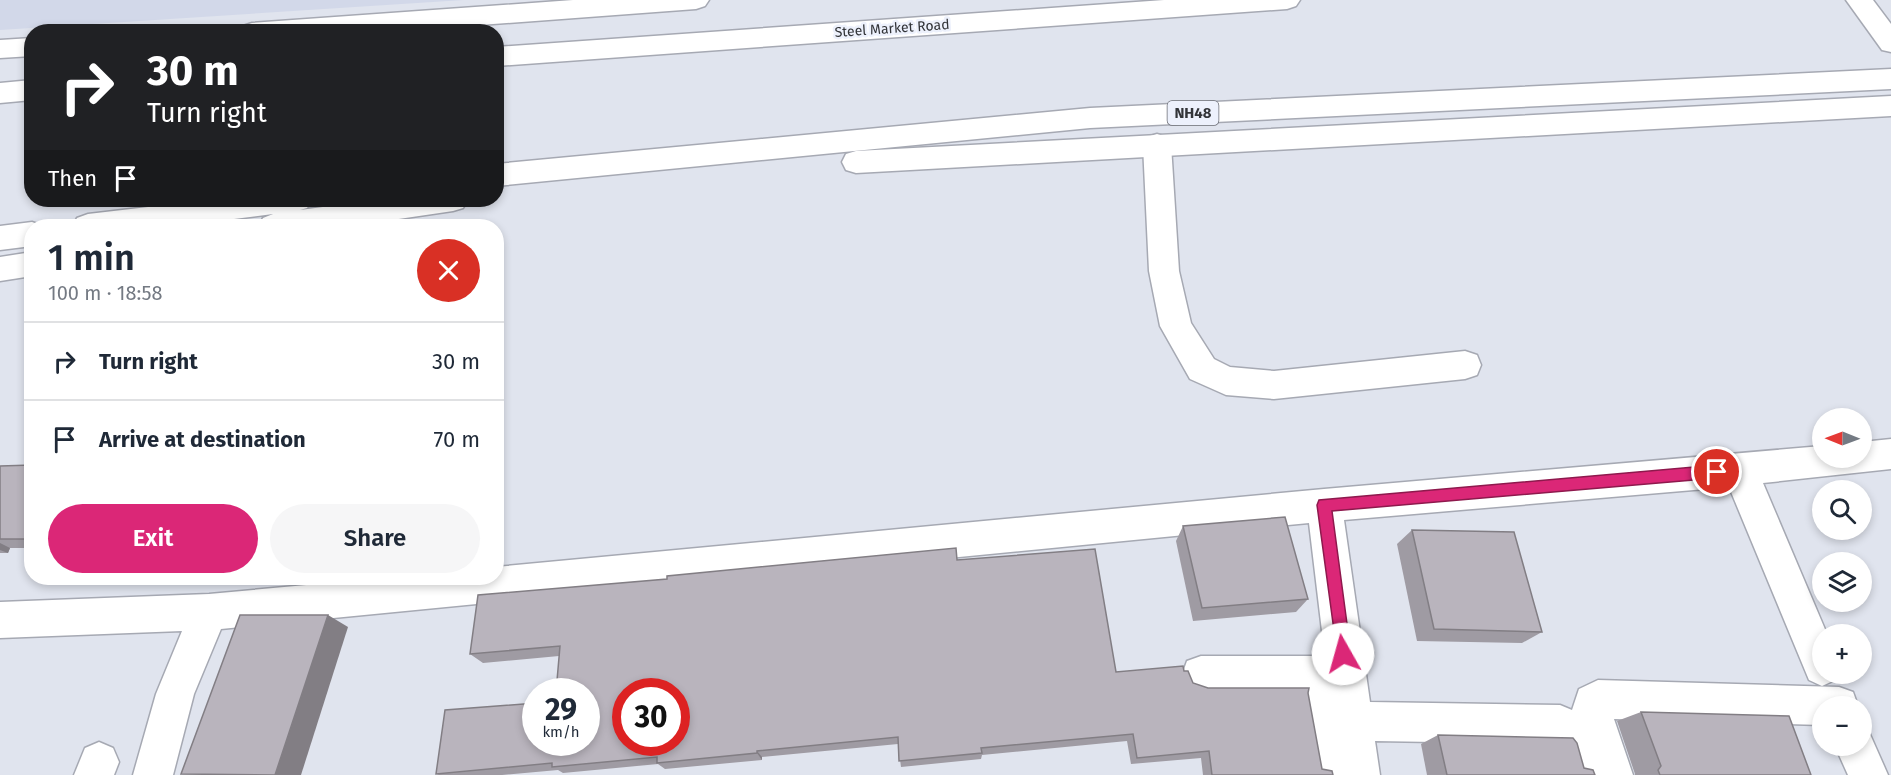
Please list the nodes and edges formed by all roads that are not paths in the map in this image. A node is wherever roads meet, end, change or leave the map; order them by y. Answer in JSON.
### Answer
{"nodes":[{"id":1,"x":696,"y":0,"type":"edge"},
{"id":2,"x":1287,"y":0,"type":"edge"},
{"id":3,"x":1859,"y":0,"type":"edge"},
{"id":4,"x":1049,"y":8,"type":"edge"},
{"id":5,"x":363,"y":24,"type":"edge"},
{"id":6,"x":1891,"y":43,"type":"edge"},
{"id":7,"x":24,"y":48,"type":"edge"},
{"id":8,"x":0,"y":49,"type":"edge"},
{"id":9,"x":504,"y":56,"type":"edge"},
{"id":10,"x":1891,"y":79,"type":"edge"},
{"id":11,"x":24,"y":91,"type":"edge"},
{"id":12,"x":0,"y":93,"type":"edge"},
{"id":13,"x":1891,"y":106,"type":"edge"},
{"id":14,"x":1157,"y":145,"type":"junction"},
{"id":15,"x":504,"y":174,"type":"edge"},
{"id":16,"x":504,"y":194,"type":"edge"},
{"id":17,"x":241,"y":207,"type":"edge"},
{"id":18,"x":405,"y":207,"type":"edge"},
{"id":19,"x":144,"y":219,"type":"edge"},
{"id":20,"x":322,"y":219,"type":"edge"},
{"id":21,"x":24,"y":235,"type":"edge"},
{"id":22,"x":0,"y":238,"type":"edge"},
{"id":23,"x":24,"y":265,"type":"edge"},
{"id":24,"x":0,"y":269,"type":"edge"},
{"id":25,"x":1465,"y":365,"type":"dead end"},
{"id":26,"x":1891,"y":454,"type":"edge"},
{"id":27,"x":1872,"y":456,"type":"edge"},
{"id":28,"x":1812,"y":463,"type":"edge"},
{"id":29,"x":1740,"y":470,"type":"junction"},
{"id":30,"x":1324,"y":505,"type":"junction"},
{"id":31,"x":504,"y":584,"type":"edge"},
{"id":32,"x":490,"y":585,"type":"edge"},
{"id":33,"x":209,"y":612,"type":"junction"},
{"id":34,"x":0,"y":620,"type":"edge"},
{"id":35,"x":1812,"y":643,"type":"edge"},
{"id":36,"x":1201,"y":675,"type":"dead end"},
{"id":37,"x":1330,"y":675,"type":"junction"},
{"id":38,"x":1812,"y":705,"type":"edge"},
{"id":39,"x":1341,"y":746,"type":"edge"},
{"id":40,"x":1859,"y":756,"type":"edge"},
{"id":41,"x":153,"y":775,"type":"edge"},
{"id":42,"x":1582,"y":775,"type":"edge"},
{"id":43,"x":1613,"y":775,"type":"edge"},
{"id":44,"x":1868,"y":775,"type":"edge"}],
"edges":[{"from":1,"to":5,"type":"main road"},
{"from":2,"to":4,"type":"main road","name":"Steel Market Road"},
{"from":3,"to":6,"type":"main road"},
{"from":4,"to":9,"type":"main road","name":"Steel Market Road"},
{"from":7,"to":8,"type":"main road"},
{"from":10,"to":15,"type":"main road","number":"NH48"},
{"from":11,"to":12,"type":"main road"},
{"from":13,"to":14,"type":"main road","number":"NH48"},
{"from":14,"to":16,"type":"main road","number":"NH48"},
{"from":14,"to":25,"type":"main road"},
{"from":17,"to":19,"type":"main road"},
{"from":18,"to":20,"type":"main road"},
{"from":21,"to":22,"type":"main road"},
{"from":23,"to":24,"type":"main road"},
{"from":26,"to":27,"type":"main road"},
{"from":28,"to":29,"type":"main road"},
{"from":29,"to":30,"type":"main road"},
{"from":29,"to":35,"type":"main road"},
{"from":30,"to":31,"type":"main road"},
{"from":30,"to":37,"type":"main road"},
{"from":32,"to":33,"type":"main road"},
{"from":33,"to":34,"type":"main road"},
{"from":33,"to":41,"type":"main road"},
{"from":36,"to":37,"type":"main road"},
{"from":37,"to":39,"type":"main road"},
{"from":38,"to":43,"type":"main road"},
{"from":39,"to":42,"type":"main road"},
{"from":40,"to":44,"type":"main road"}]}
